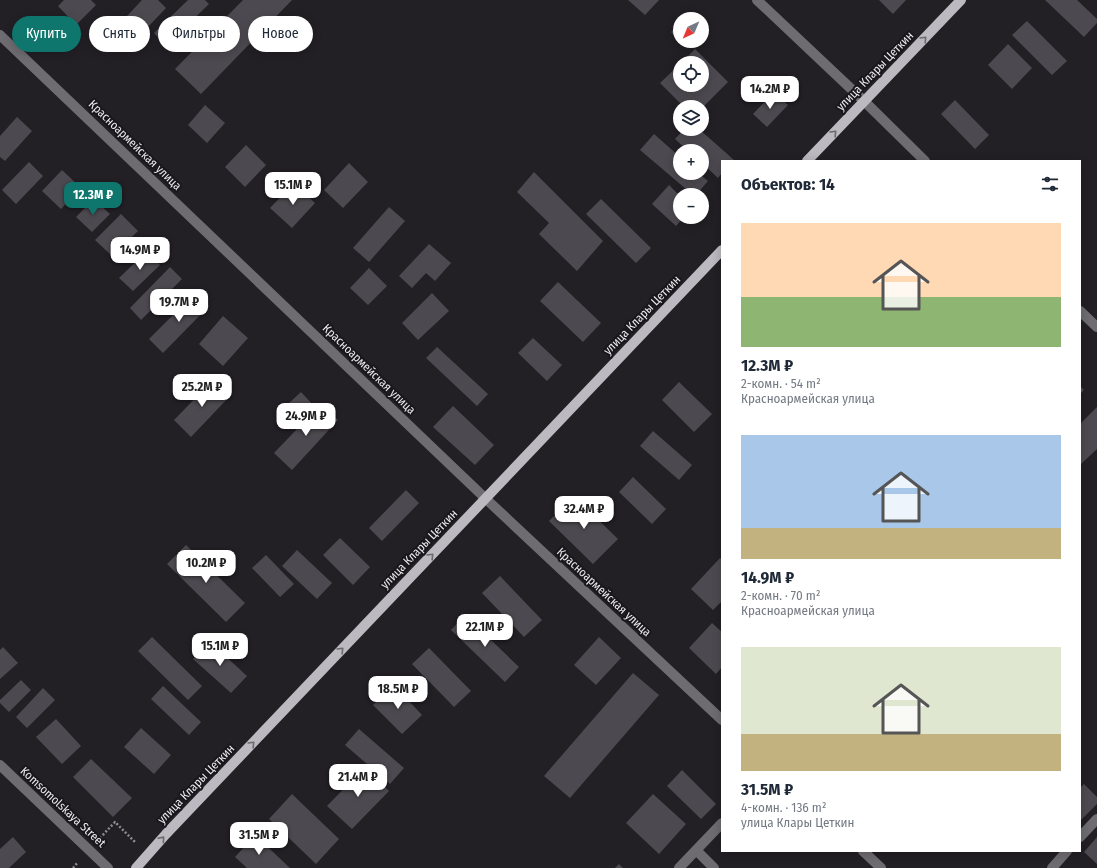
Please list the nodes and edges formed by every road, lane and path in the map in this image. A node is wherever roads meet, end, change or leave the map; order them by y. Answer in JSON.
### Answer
{"nodes":[{"id":1,"x":757,"y":0,"type":"edge"},
{"id":2,"x":962,"y":0,"type":"edge"},
{"id":3,"x":0,"y":35,"type":"edge"},
{"id":4,"x":864,"y":101,"type":"junction"},
{"id":5,"x":808,"y":160,"type":"edge"},
{"id":6,"x":924,"y":160,"type":"edge"},
{"id":7,"x":721,"y":251,"type":"edge"},
{"id":8,"x":1081,"y":312,"type":"edge"},
{"id":9,"x":1097,"y":327,"type":"edge"},
{"id":10,"x":486,"y":498,"type":"junction"},
{"id":11,"x":721,"y":719,"type":"edge"},
{"id":12,"x":0,"y":765,"type":"edge"},
{"id":13,"x":1097,"y":819,"type":"edge"},
{"id":14,"x":721,"y":824,"type":"edge"},
{"id":15,"x":1081,"y":836,"type":"edge"},
{"id":16,"x":89,"y":850,"type":"junction"},
{"id":17,"x":696,"y":850,"type":"junction"},
{"id":18,"x":864,"y":852,"type":"edge"},
{"id":19,"x":1066,"y":852,"type":"edge"},
{"id":20,"x":148,"y":854,"type":"junction"},
{"id":21,"x":73,"y":868,"type":"edge"},
{"id":22,"x":108,"y":868,"type":"edge"},
{"id":23,"x":136,"y":868,"type":"edge"},
{"id":24,"x":679,"y":868,"type":"edge"},
{"id":25,"x":714,"y":868,"type":"edge"},
{"id":26,"x":881,"y":868,"type":"edge"},
{"id":27,"x":1052,"y":868,"type":"edge"}],
"edges":[{"from":1,"to":4,"type":"street"},
{"from":4,"to":2,"type":"main road","name":"улица Клары Цеткин","one_way":true},
{"from":3,"to":10,"type":"street","name":"Красноармейская улица"},
{"from":5,"to":4,"type":"main road","name":"улица Клары Цеткин","one_way":true},
{"from":4,"to":6,"type":"street"},
{"from":7,"to":10,"type":"main road","name":"улица Клары Цеткин"},
{"from":8,"to":9,"type":"street"},
{"from":10,"to":11,"type":"street","name":"Красноармейская улица"},
{"from":20,"to":10,"type":"main road","name":"улица Клары Цеткин","one_way":true},
{"from":12,"to":16,"type":"street","name":"Komsomolskaya Street"},
{"from":13,"to":15,"type":"street"},
{"from":14,"to":17,"type":"street"},
{"from":16,"to":20,"type":"path"},
{"from":16,"to":21,"type":"path"},
{"from":16,"to":22,"type":"street","name":"Komsomolskaya Street"},
{"from":17,"to":24,"type":"street"},
{"from":17,"to":25,"type":"street"},
{"from":18,"to":26,"type":"street"},
{"from":19,"to":27,"type":"street"},
{"from":20,"to":23,"type":"main road","name":"улица Клары Цеткин"}]}
